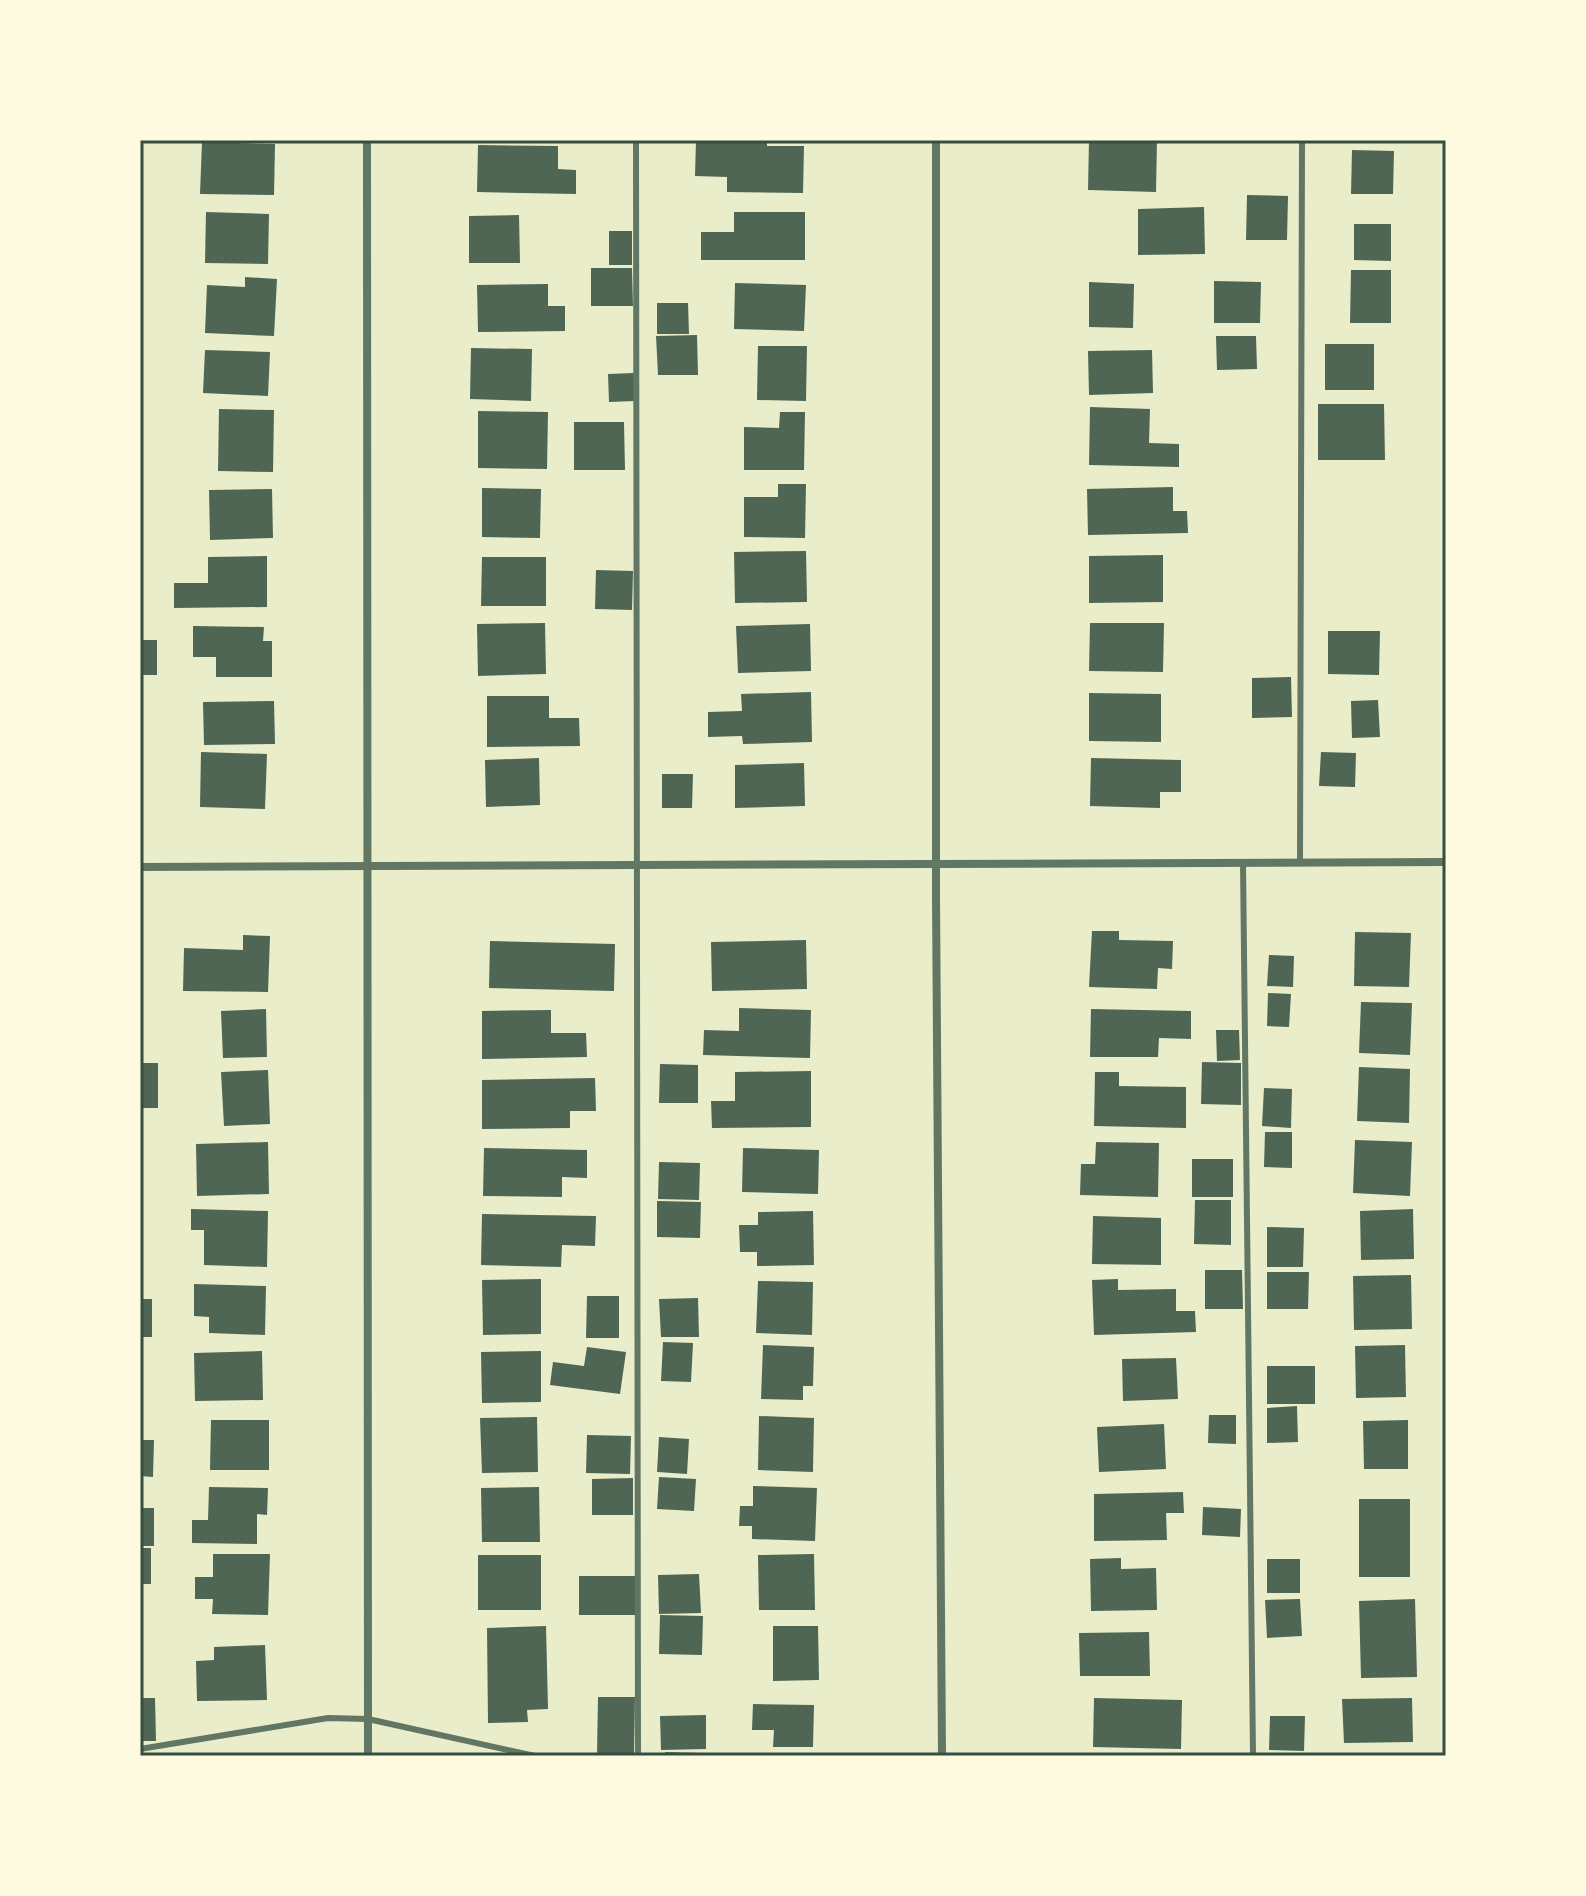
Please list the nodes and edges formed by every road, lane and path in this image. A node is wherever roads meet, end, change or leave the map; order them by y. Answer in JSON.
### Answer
{"nodes":[{"id":1,"x":367,"y":140,"type":"edge"},
{"id":2,"x":636,"y":140,"type":"edge"},
{"id":3,"x":936,"y":140,"type":"edge"},
{"id":4,"x":1302,"y":140,"type":"edge"},
{"id":5,"x":1243,"y":862,"type":"junction"},
{"id":6,"x":1446,"y":862,"type":"edge"},
{"id":7,"x":1300,"y":863,"type":"junction"},
{"id":8,"x":637,"y":865,"type":"junction"},
{"id":9,"x":936,"y":865,"type":"junction"},
{"id":10,"x":140,"y":867,"type":"edge"},
{"id":11,"x":368,"y":867,"type":"junction"},
{"id":12,"x":368,"y":1719,"type":"junction"},
{"id":13,"x":140,"y":1749,"type":"edge"},
{"id":14,"x":368,"y":1756,"type":"edge"},
{"id":15,"x":535,"y":1756,"type":"edge"},
{"id":16,"x":638,"y":1756,"type":"edge"},
{"id":17,"x":942,"y":1756,"type":"edge"},
{"id":18,"x":1253,"y":1756,"type":"edge"}],
"edges":[{"from":1,"to":11,"type":"street"},
{"from":2,"to":8,"type":"lane"},
{"from":3,"to":9,"type":"street"},
{"from":4,"to":7,"type":"lane"},
{"from":5,"to":7,"type":"street"},
{"from":5,"to":9,"type":"street"},
{"from":5,"to":18,"type":"lane"},
{"from":6,"to":7,"type":"street"},
{"from":8,"to":9,"type":"street"},
{"from":8,"to":11,"type":"street"},
{"from":8,"to":16,"type":"lane"},
{"from":9,"to":17,"type":"street"},
{"from":10,"to":11,"type":"street"},
{"from":11,"to":12,"type":"street"},
{"from":12,"to":13,"type":"lane"},
{"from":12,"to":14,"type":"street"},
{"from":12,"to":15,"type":"lane"}]}
